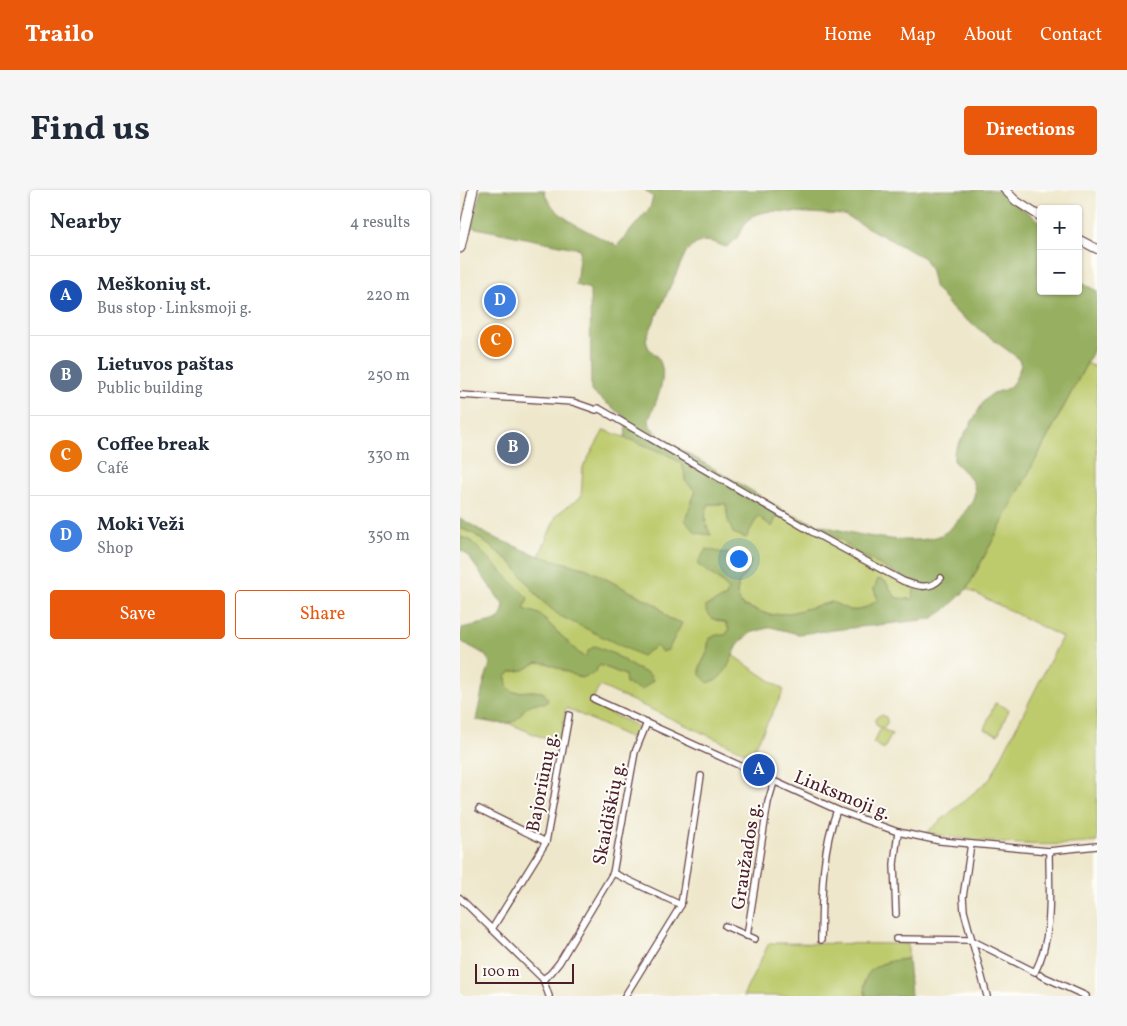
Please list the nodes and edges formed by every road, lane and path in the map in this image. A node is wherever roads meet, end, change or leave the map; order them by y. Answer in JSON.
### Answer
{"nodes":[{"id":1,"x":473,"y":190,"type":"edge"},
{"id":2,"x":1005,"y":190,"type":"edge"},
{"id":3,"x":1037,"y":214,"type":"edge"},
{"id":4,"x":1082,"y":241,"type":"edge"},
{"id":5,"x":460,"y":248,"type":"edge"},
{"id":6,"x":1097,"y":249,"type":"edge"},
{"id":7,"x":460,"y":395,"type":"edge"},
{"id":8,"x":941,"y":578,"type":"dead end"},
{"id":9,"x":594,"y":699,"type":"dead end"},
{"id":10,"x":569,"y":715,"type":"dead end"},
{"id":11,"x":647,"y":723,"type":"junction"},
{"id":12,"x":701,"y":776,"type":"dead end"},
{"id":13,"x":774,"y":782,"type":"junction"},
{"id":14,"x":479,"y":809,"type":"dead end"},
{"id":15,"x":837,"y":810,"type":"junction"},
{"id":16,"x":898,"y":832,"type":"junction"},
{"id":17,"x":546,"y":842,"type":"junction"},
{"id":18,"x":971,"y":844,"type":"junction"},
{"id":19,"x":1097,"y":846,"type":"edge"},
{"id":20,"x":1049,"y":851,"type":"junction"},
{"id":21,"x":613,"y":874,"type":"junction"},
{"id":22,"x":460,"y":898,"type":"edge"},
{"id":23,"x":681,"y":905,"type":"junction"},
{"id":24,"x":896,"y":914,"type":"dead end"},
{"id":25,"x":725,"y":926,"type":"dead end"},
{"id":26,"x":492,"y":930,"type":"junction"},
{"id":27,"x":747,"y":936,"type":"junction"},
{"id":28,"x":755,"y":939,"type":"dead end"},
{"id":29,"x":896,"y":939,"type":"dead end"},
{"id":30,"x":821,"y":940,"type":"dead end"},
{"id":31,"x":971,"y":940,"type":"junction"},
{"id":32,"x":1037,"y":974,"type":"junction"},
{"id":33,"x":543,"y":979,"type":"junction"},
{"id":34,"x":549,"y":996,"type":"edge"},
{"id":35,"x":625,"y":996,"type":"edge"},
{"id":36,"x":987,"y":996,"type":"edge"},
{"id":37,"x":1086,"y":996,"type":"edge"}],
"edges":[{"from":1,"to":5,"type":"main road"},
{"from":2,"to":3,"type":"main road"},
{"from":4,"to":6,"type":"main road"},
{"from":7,"to":8,"type":"street"},
{"from":9,"to":11,"type":"street","name":"Linksmoji g."},
{"from":10,"to":17,"type":"street","name":"Bajoriūnų g."},
{"from":11,"to":13,"type":"street","name":"Linksmoji g."},
{"from":11,"to":21,"type":"street","name":"Skaidiškių g."},
{"from":12,"to":23,"type":"street"},
{"from":13,"to":15,"type":"street","name":"Linksmoji g."},
{"from":13,"to":27,"type":"street","name":"Graužados g."},
{"from":14,"to":17,"type":"street"},
{"from":15,"to":16,"type":"street","name":"Linksmoji g."},
{"from":15,"to":30,"type":"street"},
{"from":16,"to":18,"type":"street","name":"Linksmoji g."},
{"from":16,"to":24,"type":"street"},
{"from":17,"to":26,"type":"street","name":"Bajoriūnų g."},
{"from":18,"to":20,"type":"street","name":"Linksmoji g."},
{"from":18,"to":31,"type":"street"},
{"from":19,"to":20,"type":"street","name":"Linksmoji g."},
{"from":20,"to":32,"type":"street"},
{"from":21,"to":23,"type":"street"},
{"from":21,"to":33,"type":"street","name":"Skaidiškių g."},
{"from":22,"to":26,"type":"street"},
{"from":23,"to":35,"type":"street"},
{"from":25,"to":27,"type":"street"},
{"from":26,"to":33,"type":"street"},
{"from":27,"to":28,"type":"street"},
{"from":29,"to":31,"type":"street"},
{"from":31,"to":32,"type":"street"},
{"from":31,"to":36,"type":"street"},
{"from":32,"to":37,"type":"street"},
{"from":33,"to":34,"type":"street"}]}
